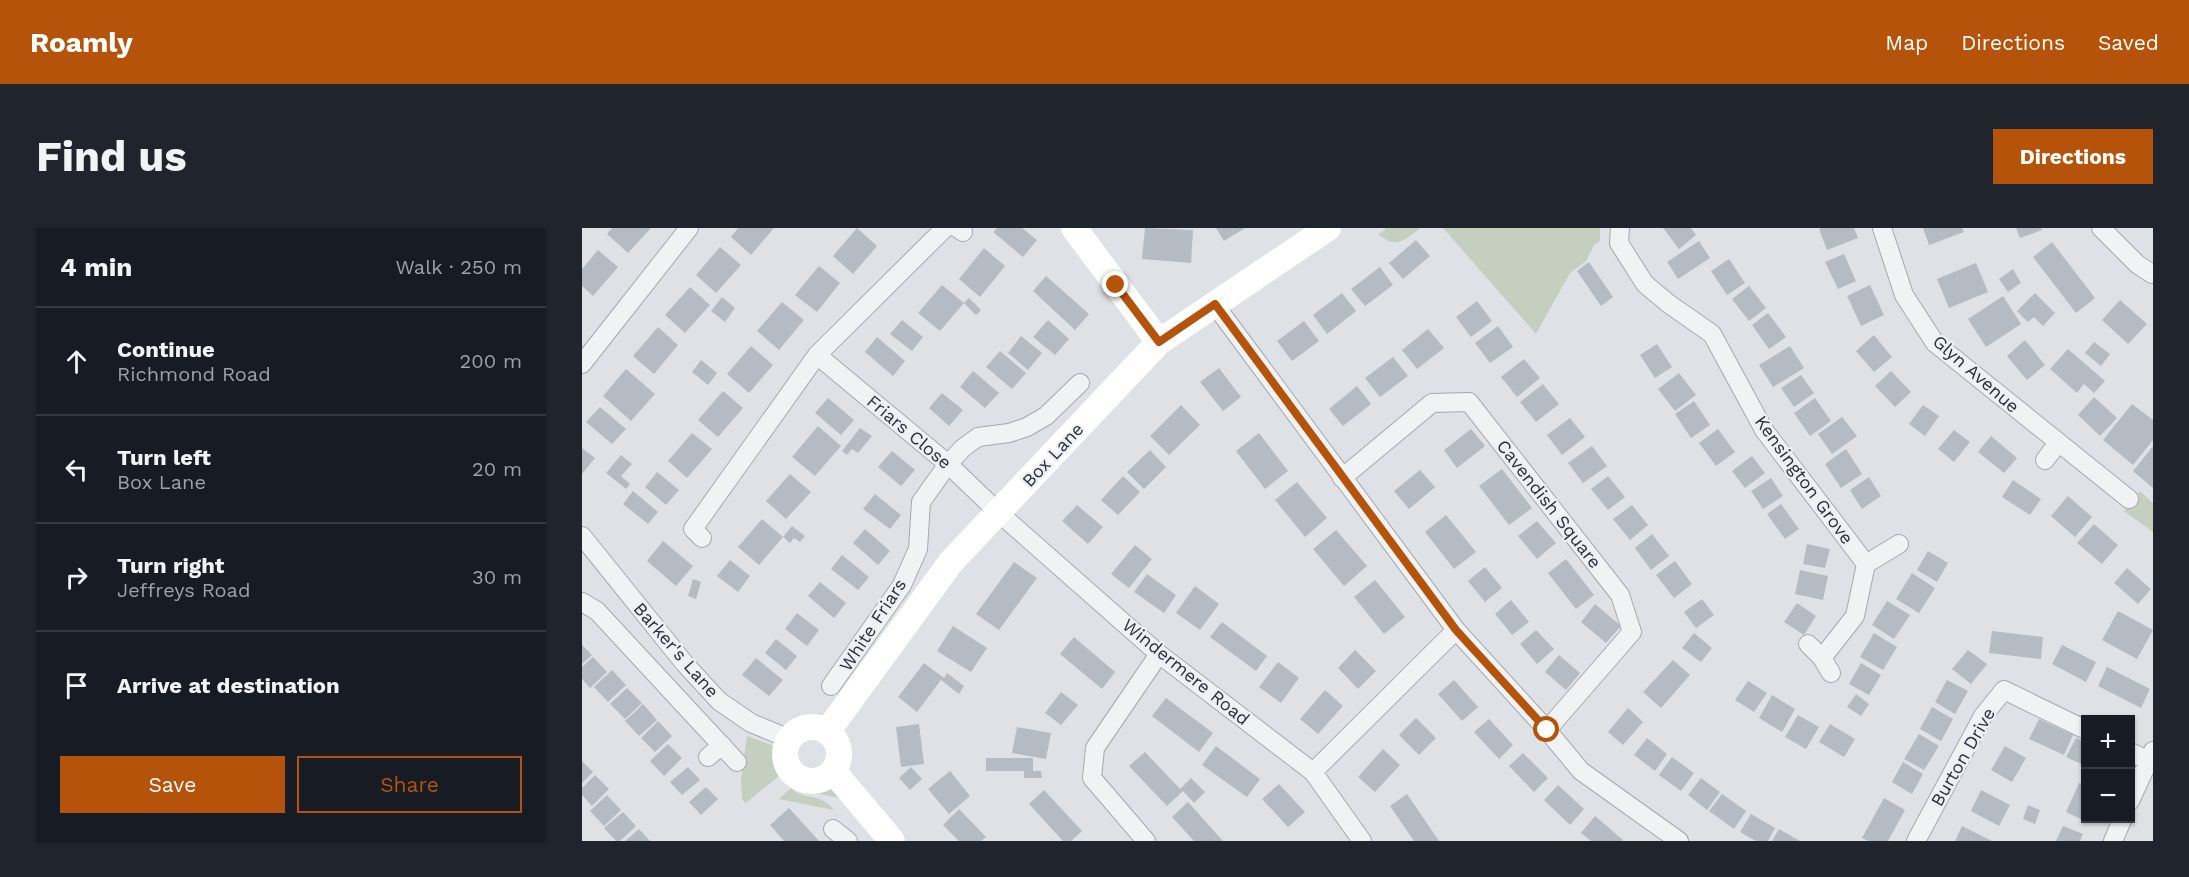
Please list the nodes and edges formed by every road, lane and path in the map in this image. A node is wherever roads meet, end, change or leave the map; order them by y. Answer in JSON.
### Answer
{"nodes":[{"id":1,"x":689,"y":228,"type":"edge"},
{"id":2,"x":945,"y":228,"type":"edge"},
{"id":3,"x":1074,"y":228,"type":"edge"},
{"id":4,"x":1328,"y":228,"type":"edge"},
{"id":5,"x":1620,"y":228,"type":"edge"},
{"id":6,"x":1882,"y":228,"type":"edge"},
{"id":7,"x":2101,"y":228,"type":"edge"},
{"id":8,"x":2146,"y":263,"type":"edge"},
{"id":9,"x":1215,"y":304,"type":"junction"},
{"id":10,"x":1159,"y":342,"type":"junction"},
{"id":11,"x":817,"y":355,"type":"junction"},
{"id":12,"x":582,"y":364,"type":"edge"},
{"id":13,"x":1080,"y":383,"type":"dead end"},
{"id":14,"x":2058,"y":443,"type":"junction"},
{"id":15,"x":2045,"y":460,"type":"dead end"},
{"id":16,"x":948,"y":464,"type":"junction"},
{"id":17,"x":1342,"y":478,"type":"junction"},
{"id":18,"x":2129,"y":499,"type":"dead end"},
{"id":19,"x":999,"y":513,"type":"junction"},
{"id":20,"x":692,"y":529,"type":"dead end"},
{"id":21,"x":582,"y":536,"type":"edge"},
{"id":22,"x":1899,"y":544,"type":"dead end"},
{"id":23,"x":1866,"y":564,"type":"junction"},
{"id":24,"x":582,"y":602,"type":"edge"},
{"id":25,"x":1456,"y":630,"type":"junction"},
{"id":26,"x":1808,"y":644,"type":"dead end"},
{"id":27,"x":1159,"y":654,"type":"junction"},
{"id":28,"x":831,"y":686,"type":"dead end"},
{"id":29,"x":2081,"y":728,"type":"edge"},
{"id":30,"x":1547,"y":730,"type":"junction"},
{"id":31,"x":827,"y":732,"type":"junction"},
{"id":32,"x":790,"y":739,"type":"junction"},
{"id":33,"x":722,"y":745,"type":"junction"},
{"id":34,"x":2135,"y":753,"type":"edge"},
{"id":35,"x":2151,"y":756,"type":"edge"},
{"id":36,"x":708,"y":757,"type":"dead end"},
{"id":37,"x":737,"y":762,"type":"dead end"},
{"id":38,"x":833,"y":771,"type":"junction"},
{"id":39,"x":1313,"y":772,"type":"junction"},
{"id":40,"x":2135,"y":790,"type":"edge"},
{"id":41,"x":2121,"y":823,"type":"edge"},
{"id":42,"x":833,"y":829,"type":"dead end"},
{"id":43,"x":849,"y":841,"type":"edge"},
{"id":44,"x":892,"y":841,"type":"edge"},
{"id":45,"x":1146,"y":841,"type":"edge"},
{"id":46,"x":1362,"y":841,"type":"edge"},
{"id":47,"x":1679,"y":841,"type":"edge"},
{"id":48,"x":1916,"y":841,"type":"edge"},
{"id":49,"x":2113,"y":841,"type":"edge"}],
"edges":[{"from":1,"to":12,"type":"street"},
{"from":2,"to":11,"type":"street"},
{"from":3,"to":10,"type":"street"},
{"from":4,"to":9,"type":"street","name":"Box Lane"},
{"from":5,"to":23,"type":"street","name":"Kensington Grove"},
{"from":6,"to":14,"type":"street","name":"Glyn Avenue"},
{"from":7,"to":8,"type":"street"},
{"from":9,"to":10,"type":"street","name":"Box Lane"},
{"from":9,"to":17,"type":"street"},
{"from":10,"to":19,"type":"street","name":"Box Lane"},
{"from":11,"to":16,"type":"street","name":"Friars Close"},
{"from":11,"to":20,"type":"street"},
{"from":13,"to":16,"type":"street","name":"White Friars"},
{"from":14,"to":15,"type":"street"},
{"from":14,"to":18,"type":"street","name":"Glyn Avenue"},
{"from":16,"to":19,"type":"street","name":"Friars Close"},
{"from":16,"to":28,"type":"street","name":"White Friars"},
{"from":17,"to":25,"type":"street"},
{"from":17,"to":30,"type":"street","name":"Cavendish Square"},
{"from":19,"to":27,"type":"street","name":"Windermere Road"},
{"from":19,"to":31,"type":"street","name":"Box Lane"},
{"from":21,"to":32,"type":"street","name":"Barker's Lane"},
{"from":22,"to":23,"type":"street"},
{"from":23,"to":26,"type":"street"},
{"from":24,"to":33,"type":"street"},
{"from":25,"to":30,"type":"street"},
{"from":25,"to":39,"type":"street"},
{"from":27,"to":39,"type":"street","name":"Windermere Road"},
{"from":27,"to":45,"type":"street"},
{"from":29,"to":48,"type":"street","name":"Burton Drive"},
{"from":30,"to":47,"type":"street"},
{"from":31,"to":32,"type":"street"},
{"from":31,"to":38,"type":"street"},
{"from":32,"to":38,"type":"street"},
{"from":33,"to":36,"type":"street"},
{"from":33,"to":37,"type":"street"},
{"from":34,"to":35,"type":"street"},
{"from":35,"to":40,"type":"street"},
{"from":38,"to":44,"type":"street"},
{"from":39,"to":46,"type":"street","name":"Windermere Road"},
{"from":41,"to":49,"type":"street"},
{"from":42,"to":43,"type":"street"}]}
